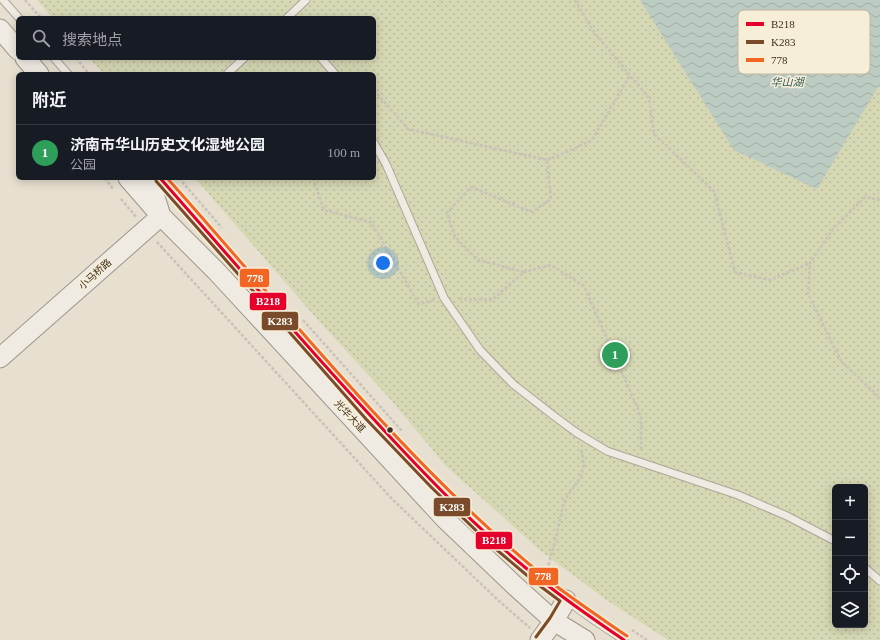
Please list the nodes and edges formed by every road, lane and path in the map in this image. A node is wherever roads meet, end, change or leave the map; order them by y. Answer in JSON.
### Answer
{"nodes":[{"id":1,"x":3,"y":0,"type":"edge"},
{"id":2,"x":25,"y":0,"type":"edge"},
{"id":3,"x":306,"y":0,"type":"edge"},
{"id":4,"x":575,"y":0,"type":"edge"},
{"id":5,"x":17,"y":16,"type":"edge"},
{"id":6,"x":39,"y":16,"type":"edge"},
{"id":7,"x":289,"y":16,"type":"edge"},
{"id":8,"x":0,"y":29,"type":"edge"},
{"id":9,"x":16,"y":48,"type":"edge"},
{"id":10,"x":27,"y":60,"type":"edge"},
{"id":11,"x":56,"y":60,"type":"edge"},
{"id":12,"x":78,"y":60,"type":"edge"},
{"id":13,"x":242,"y":60,"type":"edge"},
{"id":14,"x":323,"y":60,"type":"edge"},
{"id":15,"x":37,"y":72,"type":"edge"},
{"id":16,"x":66,"y":72,"type":"edge"},
{"id":17,"x":87,"y":72,"type":"edge"},
{"id":18,"x":229,"y":72,"type":"edge"},
{"id":19,"x":333,"y":72,"type":"edge"},
{"id":20,"x":630,"y":75,"type":"junction"},
{"id":21,"x":376,"y":92,"type":"edge"},
{"id":22,"x":376,"y":146,"type":"edge"},
{"id":23,"x":547,"y":160,"type":"junction"},
{"id":24,"x":107,"y":180,"type":"edge"},
{"id":25,"x":130,"y":180,"type":"edge"},
{"id":26,"x":150,"y":180,"type":"edge"},
{"id":27,"x":162,"y":180,"type":"edge"},
{"id":28,"x":181,"y":180,"type":"edge"},
{"id":29,"x":314,"y":180,"type":"edge"},
{"id":30,"x":880,"y":200,"type":"edge"},
{"id":31,"x":161,"y":216,"type":"junction"},
{"id":32,"x":146,"y":229,"type":"junction"},
{"id":33,"x":226,"y":233,"type":"dead end"},
{"id":34,"x":810,"y":263,"type":"junction"},
{"id":35,"x":524,"y":272,"type":"junction"},
{"id":36,"x":444,"y":298,"type":"junction"},
{"id":37,"x":303,"y":320,"type":"dead end"},
{"id":38,"x":0,"y":358,"type":"edge"},
{"id":39,"x":880,"y":398,"type":"edge"},
{"id":40,"x":577,"y":433,"type":"junction"},
{"id":41,"x":405,"y":435,"type":"dead end"},
{"id":42,"x":641,"y":463,"type":"junction"},
{"id":43,"x":832,"y":539,"type":"edge"},
{"id":44,"x":546,"y":571,"type":"dead end"},
{"id":45,"x":868,"y":571,"type":"edge"},
{"id":46,"x":880,"y":581,"type":"edge"},
{"id":47,"x":566,"y":600,"type":"junction"},
{"id":48,"x":554,"y":621,"type":"junction"},
{"id":49,"x":628,"y":628,"type":"dead end"},
{"id":50,"x":541,"y":639,"type":"edge"},
{"id":51,"x":585,"y":640,"type":"edge"},
{"id":52,"x":624,"y":640,"type":"edge"},
{"id":53,"x":646,"y":640,"type":"edge"}],
"edges":[{"from":1,"to":5,"type":"lane"},
{"from":2,"to":6,"type":"path"},
{"from":3,"to":7,"type":"lane"},
{"from":4,"to":20,"type":"path"},
{"from":8,"to":9,"type":"main road"},
{"from":10,"to":15,"type":"main road"},
{"from":11,"to":16,"type":"lane"},
{"from":12,"to":17,"type":"path"},
{"from":13,"to":18,"type":"lane"},
{"from":14,"to":19,"type":"lane"},
{"from":20,"to":23,"type":"path"},
{"from":20,"to":34,"type":"path"},
{"from":21,"to":23,"type":"path"},
{"from":22,"to":36,"type":"lane"},
{"from":23,"to":35,"type":"path"},
{"from":24,"to":32,"type":"path"},
{"from":25,"to":31,"type":"main road","name":"光华大道"},
{"from":26,"to":31,"type":"main road"},
{"from":27,"to":47,"type":"lane"},
{"from":28,"to":33,"type":"path"},
{"from":29,"to":36,"type":"path"},
{"from":30,"to":34,"type":"path"},
{"from":31,"to":32,"type":"main road","name":"小马桥路"},
{"from":31,"to":48,"type":"main road","name":"光华大道"},
{"from":32,"to":38,"type":"main road","name":"小马桥路"},
{"from":32,"to":50,"type":"path"},
{"from":34,"to":39,"type":"path"},
{"from":35,"to":36,"type":"path"},
{"from":35,"to":42,"type":"path"},
{"from":36,"to":40,"type":"lane"},
{"from":37,"to":41,"type":"path"},
{"from":40,"to":42,"type":"lane"},
{"from":40,"to":44,"type":"path"},
{"from":42,"to":43,"type":"lane"},
{"from":45,"to":46,"type":"lane"},
{"from":47,"to":48,"type":"main road"},
{"from":47,"to":52,"type":"lane"},
{"from":48,"to":50,"type":"main road"},
{"from":48,"to":51,"type":"main road","name":"光华大道"},
{"from":49,"to":53,"type":"path"}]}
